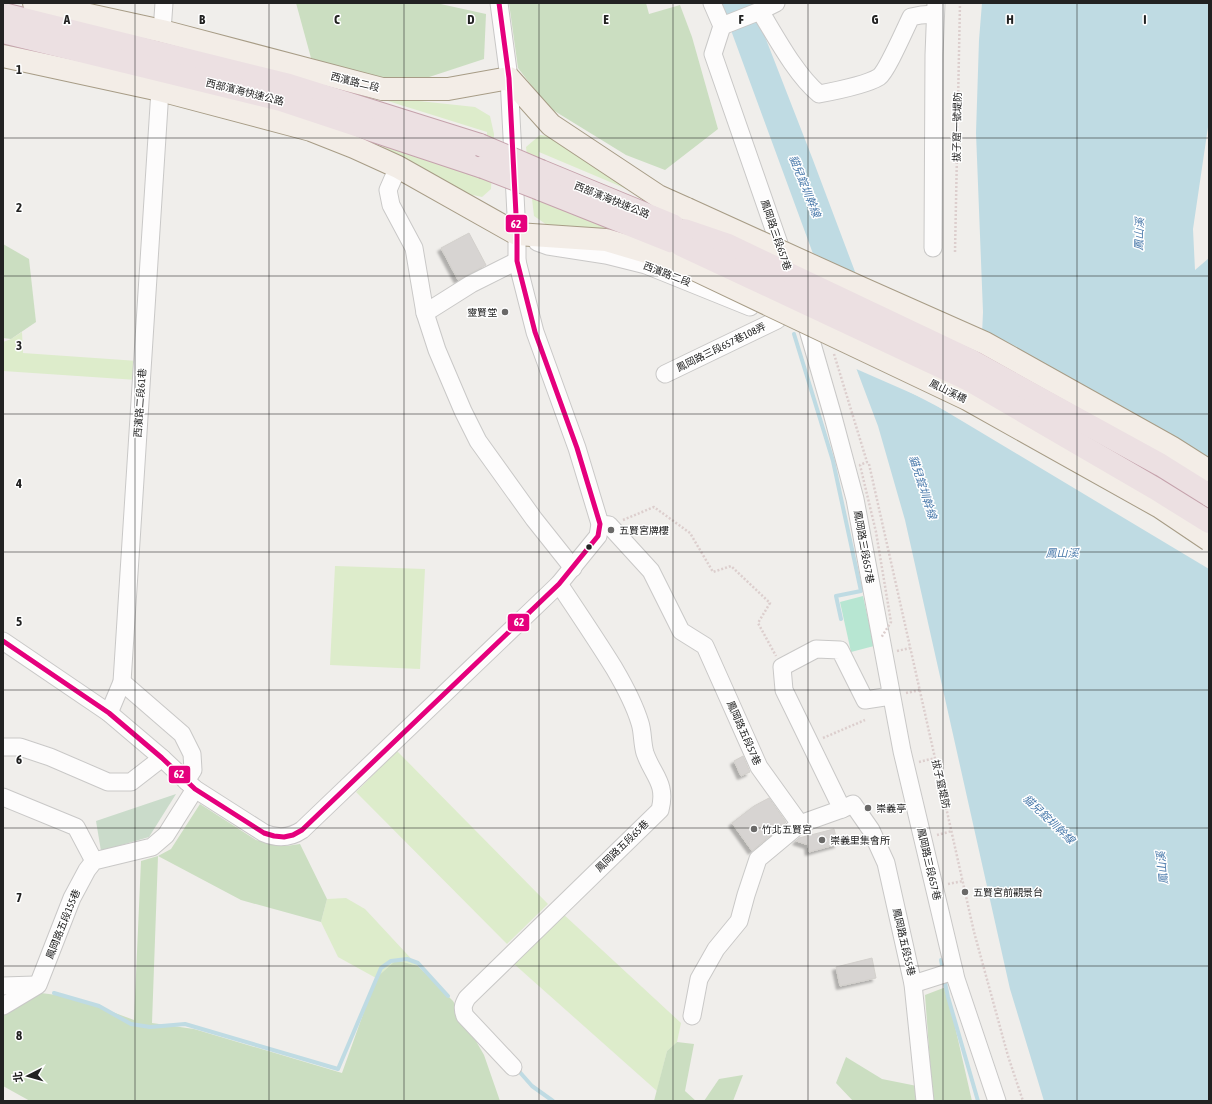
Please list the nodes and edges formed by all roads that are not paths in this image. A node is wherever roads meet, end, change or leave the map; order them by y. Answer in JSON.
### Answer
{"nodes":[{"id":1,"x":34,"y":3,"type":"edge"},
{"id":2,"x":164,"y":3,"type":"edge"},
{"id":3,"x":499,"y":3,"type":"edge"},
{"id":4,"x":712,"y":3,"type":"edge"},
{"id":5,"x":776,"y":3,"type":"edge"},
{"id":6,"x":935,"y":8,"type":"edge"},
{"id":7,"x":760,"y":11,"type":"junction"},
{"id":8,"x":3,"y":14,"type":"edge"},
{"id":9,"x":722,"y":26,"type":"junction"},
{"id":10,"x":162,"y":31,"type":"junction"},
{"id":11,"x":3,"y":32,"type":"edge"},
{"id":12,"x":3,"y":56,"type":"edge"},
{"id":13,"x":509,"y":78,"type":"junction"},
{"id":14,"x":160,"y":90,"type":"junction"},
{"id":15,"x":398,"y":168,"type":"junction"},
{"id":16,"x":540,"y":180,"type":"junction"},
{"id":17,"x":517,"y":234,"type":"junction"},
{"id":18,"x":682,"y":236,"type":"junction"},
{"id":19,"x":933,"y":248,"type":"dead end"},
{"id":20,"x":517,"y":261,"type":"junction"},
{"id":21,"x":425,"y":313,"type":"junction"},
{"id":22,"x":777,"y":320,"type":"junction"},
{"id":23,"x":819,"y":334,"type":"junction"},
{"id":24,"x":665,"y":374,"type":"dead end"},
{"id":25,"x":1209,"y":471,"type":"edge"},
{"id":26,"x":1209,"y":495,"type":"edge"},
{"id":27,"x":1209,"y":522,"type":"edge"},
{"id":28,"x":604,"y":525,"type":"junction"},
{"id":29,"x":1209,"y":540,"type":"edge"},
{"id":30,"x":572,"y":568,"type":"junction"},
{"id":31,"x":559,"y":584,"type":"junction"},
{"id":32,"x":3,"y":641,"type":"edge"},
{"id":33,"x":122,"y":682,"type":"junction"},
{"id":34,"x":892,"y":696,"type":"junction"},
{"id":35,"x":109,"y":713,"type":"junction"},
{"id":36,"x":3,"y":747,"type":"edge"},
{"id":37,"x":162,"y":758,"type":"junction"},
{"id":38,"x":191,"y":785,"type":"junction"},
{"id":39,"x":3,"y":797,"type":"edge"},
{"id":40,"x":842,"y":809,"type":"junction"},
{"id":41,"x":800,"y":824,"type":"junction"},
{"id":42,"x":94,"y":861,"type":"junction"},
{"id":43,"x":954,"y":971,"type":"junction"},
{"id":44,"x":913,"y":984,"type":"junction"},
{"id":45,"x":38,"y":985,"type":"junction"},
{"id":46,"x":3,"y":986,"type":"edge"},
{"id":47,"x":3,"y":1006,"type":"edge"},
{"id":48,"x":692,"y":1016,"type":"dead end"},
{"id":49,"x":513,"y":1067,"type":"dead end"},
{"id":50,"x":925,"y":1101,"type":"edge"},
{"id":51,"x":997,"y":1101,"type":"edge"}],
"edges":[{"from":1,"to":10,"type":"main road","name":"西濱路二段"},
{"from":2,"to":10,"type":"street"},
{"from":3,"to":13,"type":"street"},
{"from":4,"to":9,"type":"street"},
{"from":5,"to":7,"type":"street"},
{"from":6,"to":7,"type":"street"},
{"from":6,"to":19,"type":"street"},
{"from":7,"to":9,"type":"street"},
{"from":8,"to":16,"type":"highway","name":"西部濱海快速公路","bridge":true},
{"from":9,"to":23,"type":"street","name":"鳳岡路三段657巷"},
{"from":10,"to":13,"type":"main road","name":"西濱路二段"},
{"from":11,"to":16,"type":"highway","name":"西部濱海快速公路","bridge":true},
{"from":12,"to":14,"type":"main road","name":"西濱路二段"},
{"from":13,"to":17,"type":"street"},
{"from":13,"to":18,"type":"main road"},
{"from":14,"to":15,"type":"main road","name":"西濱路二段"},
{"from":14,"to":33,"type":"street","name":"西濱路二段61巷"},
{"from":15,"to":17,"type":"main road","name":"西濱路二段"},
{"from":15,"to":21,"type":"street"},
{"from":16,"to":18,"type":"highway","name":"西部濱海快速公路"},
{"from":17,"to":18,"type":"main road","name":"西濱路二段"},
{"from":17,"to":20,"type":"street"},
{"from":17,"to":22,"type":"street","name":"西濱路二段"},
{"from":18,"to":23,"type":"main road","name":"鳳山溪橋","bridge":true},
{"from":18,"to":25,"type":"main road","bridge":true},
{"from":18,"to":26,"type":"highway","bridge":true},
{"from":18,"to":27,"type":"highway","name":"鳳山溪橋","bridge":true},
{"from":20,"to":21,"type":"street"},
{"from":20,"to":28,"type":"street"},
{"from":21,"to":30,"type":"street"},
{"from":22,"to":23,"type":"street","name":"西濱路二段"},
{"from":22,"to":24,"type":"street","name":"鳳岡路三段657巷108弄"},
{"from":23,"to":29,"type":"main road","name":"鳳山溪橋","bridge":true},
{"from":23,"to":34,"type":"street","name":"鳳岡路三段657巷"},
{"from":28,"to":30,"type":"street"},
{"from":28,"to":41,"type":"street","name":"鳳岡路五段57巷"},
{"from":30,"to":31,"type":"street"},
{"from":31,"to":38,"type":"street"},
{"from":31,"to":49,"type":"street","name":"鳳岡路五段65巷"},
{"from":32,"to":35,"type":"street"},
{"from":33,"to":35,"type":"street","name":"西濱路二段61巷"},
{"from":33,"to":38,"type":"street"},
{"from":34,"to":40,"type":"street"},
{"from":34,"to":43,"type":"street","name":"鳳岡路三段657巷"},
{"from":35,"to":37,"type":"street"},
{"from":36,"to":37,"type":"street"},
{"from":37,"to":38,"type":"street"},
{"from":38,"to":42,"type":"street"},
{"from":39,"to":42,"type":"street"},
{"from":40,"to":41,"type":"street","name":"鳳岡路五段55巷"},
{"from":40,"to":44,"type":"street","name":"鳳岡路五段55巷"},
{"from":41,"to":48,"type":"street"},
{"from":42,"to":45,"type":"street","name":"鳳岡路五段155巷"},
{"from":43,"to":44,"type":"street"},
{"from":43,"to":51,"type":"street","name":"鳳岡路三段657巷"},
{"from":44,"to":50,"type":"street","name":"鳳岡路五段55巷"},
{"from":45,"to":46,"type":"street"},
{"from":45,"to":47,"type":"street"}]}
